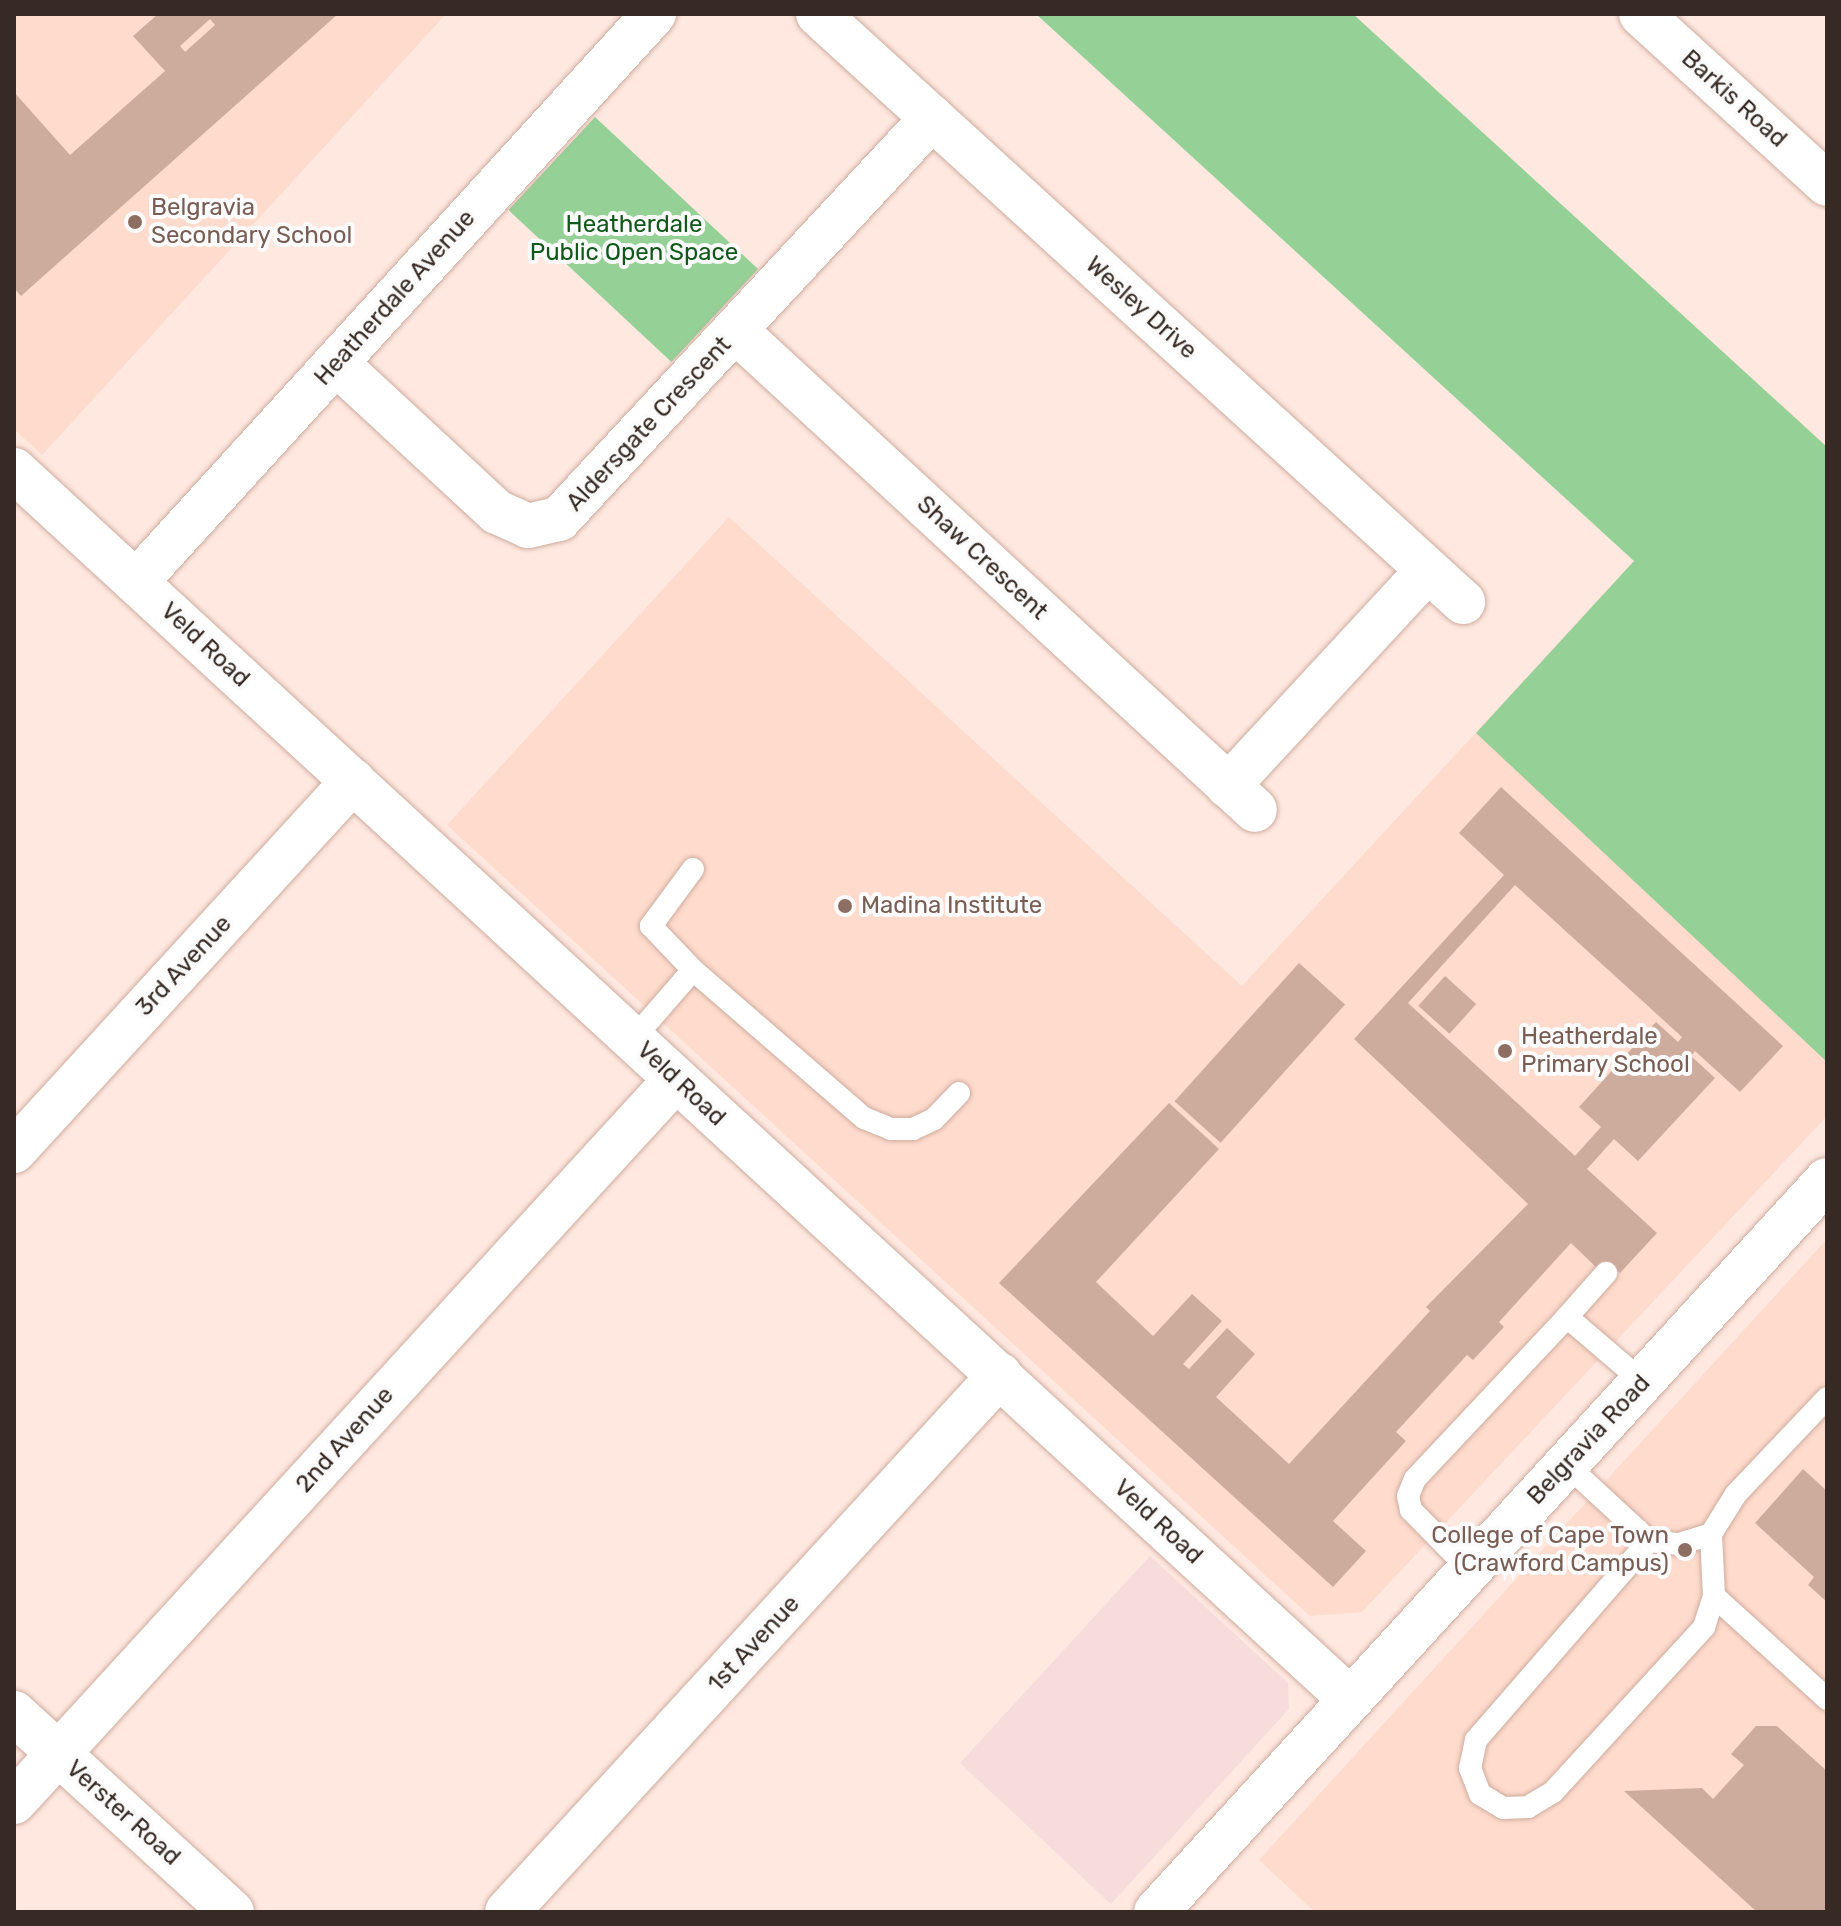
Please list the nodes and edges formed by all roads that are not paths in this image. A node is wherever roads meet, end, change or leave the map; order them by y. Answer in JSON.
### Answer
{"nodes":[{"id":1,"x":654,"y":14,"type":"edge"},
{"id":2,"x":818,"y":14,"type":"edge"},
{"id":3,"x":1641,"y":14,"type":"edge"},
{"id":4,"x":932,"y":118,"type":"junction"},
{"id":5,"x":1827,"y":184,"type":"edge"},
{"id":6,"x":736,"y":331,"type":"junction"},
{"id":7,"x":336,"y":363,"type":"junction"},
{"id":8,"x":19,"y":485,"type":"edge"},
{"id":9,"x":1428,"y":570,"type":"junction"},
{"id":10,"x":136,"y":582,"type":"junction"},
{"id":11,"x":1463,"y":602,"type":"dead end"},
{"id":12,"x":353,"y":781,"type":"junction"},
{"id":13,"x":693,"y":869,"type":"dead end"},
{"id":14,"x":693,"y":970,"type":"junction"},
{"id":15,"x":633,"y":1039,"type":"junction"},
{"id":16,"x":676,"y":1079,"type":"junction"},
{"id":17,"x":959,"y":1093,"type":"dead end"},
{"id":18,"x":14,"y":1151,"type":"edge"},
{"id":19,"x":1827,"y":1180,"type":"edge"},
{"id":20,"x":1606,"y":1273,"type":"dead end"},
{"id":21,"x":1567,"y":1317,"type":"junction"},
{"id":22,"x":1000,"y":1375,"type":"junction"},
{"id":23,"x":1643,"y":1382,"type":"junction"},
{"id":24,"x":1827,"y":1398,"type":"edge"},
{"id":25,"x":1567,"y":1465,"type":"junction"},
{"id":26,"x":1711,"y":1534,"type":"junction"},
{"id":27,"x":1649,"y":1541,"type":"junction"},
{"id":28,"x":1469,"y":1569,"type":"junction"},
{"id":29,"x":1714,"y":1596,"type":"junction"},
{"id":30,"x":1349,"y":1698,"type":"junction"},
{"id":31,"x":1827,"y":1699,"type":"edge"},
{"id":32,"x":14,"y":1713,"type":"edge"},
{"id":33,"x":58,"y":1753,"type":"junction"},
{"id":34,"x":14,"y":1802,"type":"edge"},
{"id":35,"x":232,"y":1912,"type":"edge"},
{"id":36,"x":507,"y":1912,"type":"edge"},
{"id":37,"x":1156,"y":1912,"type":"edge"}],
"edges":[{"from":1,"to":7,"type":"street","name":"Heatherdale Avenue"},
{"from":2,"to":4,"type":"street","name":"Wesley Drive"},
{"from":3,"to":5,"type":"street","name":"Barkis Road"},
{"from":4,"to":6,"type":"street","name":"Aldersgate Crescent"},
{"from":4,"to":9,"type":"street","name":"Wesley Drive"},
{"from":6,"to":7,"type":"street","name":"Aldersgate Crescent"},
{"from":6,"to":9,"type":"street","name":"Shaw Crescent"},
{"from":7,"to":10,"type":"street","name":"Heatherdale Avenue"},
{"from":8,"to":10,"type":"street","name":"Veld Road"},
{"from":9,"to":11,"type":"street","name":"Wesley Drive"},
{"from":10,"to":12,"type":"street","name":"Veld Road"},
{"from":12,"to":15,"type":"street","name":"Veld Road"},
{"from":12,"to":18,"type":"street","name":"3rd Avenue"},
{"from":13,"to":14,"type":"lane"},
{"from":14,"to":15,"type":"lane"},
{"from":14,"to":17,"type":"lane"},
{"from":15,"to":16,"type":"street","name":"Veld Road"},
{"from":16,"to":22,"type":"street","name":"Veld Road"},
{"from":16,"to":33,"type":"street","name":"2nd Avenue"},
{"from":19,"to":23,"type":"street","name":"Belgravia Road"},
{"from":20,"to":21,"type":"lane"},
{"from":21,"to":23,"type":"lane"},
{"from":21,"to":28,"type":"lane"},
{"from":22,"to":30,"type":"street","name":"Veld Road"},
{"from":22,"to":36,"type":"street","name":"1st Avenue"},
{"from":23,"to":25,"type":"street","name":"Belgravia Road"},
{"from":24,"to":26,"type":"lane"},
{"from":25,"to":27,"type":"lane"},
{"from":25,"to":28,"type":"street","name":"Belgravia Road"},
{"from":26,"to":27,"type":"lane"},
{"from":26,"to":29,"type":"lane"},
{"from":27,"to":29,"type":"lane"},
{"from":28,"to":30,"type":"street","name":"Belgravia Road"},
{"from":29,"to":31,"type":"lane"},
{"from":30,"to":37,"type":"street","name":"Belgravia Road"},
{"from":32,"to":33,"type":"street","name":"Verster Road"},
{"from":33,"to":34,"type":"street","name":"2nd Avenue"},
{"from":33,"to":35,"type":"street","name":"Verster Road"}]}
